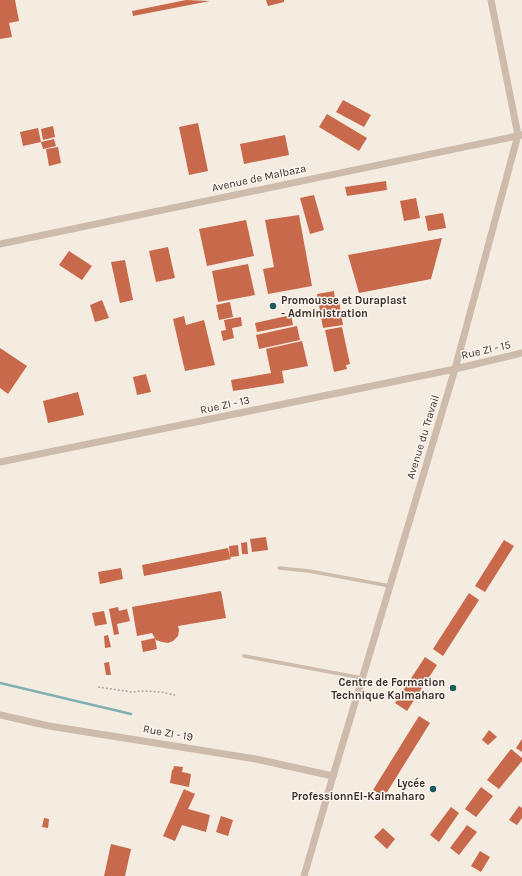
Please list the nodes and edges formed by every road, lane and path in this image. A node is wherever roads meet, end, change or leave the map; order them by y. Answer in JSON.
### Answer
{"nodes":[{"id":1,"x":491,"y":0,"type":"edge"},
{"id":2,"x":520,"y":135,"type":"edge"},
{"id":3,"x":0,"y":244,"type":"edge"},
{"id":4,"x":522,"y":354,"type":"edge"},
{"id":5,"x":455,"y":369,"type":"junction"},
{"id":6,"x":0,"y":462,"type":"edge"},
{"id":7,"x":279,"y":568,"type":"dead end"},
{"id":8,"x":390,"y":586,"type":"junction"},
{"id":9,"x":244,"y":656,"type":"dead end"},
{"id":10,"x":362,"y":678,"type":"junction"},
{"id":11,"x":98,"y":687,"type":"dead end"},
{"id":12,"x":175,"y":695,"type":"dead end"},
{"id":13,"x":0,"y":715,"type":"edge"},
{"id":14,"x":333,"y":776,"type":"junction"},
{"id":15,"x":304,"y":876,"type":"edge"}],
"edges":[{"from":1,"to":2,"type":"street","name":"Avenue du Travail"},
{"from":2,"to":3,"type":"street","name":"Avenue de Malbaza"},
{"from":2,"to":5,"type":"street","name":"Avenue du Travail"},
{"from":4,"to":5,"type":"street","name":"Rue ZI - 15"},
{"from":5,"to":6,"type":"street","name":"Rue ZI - 13"},
{"from":5,"to":8,"type":"street","name":"Avenue du Travail"},
{"from":7,"to":8,"type":"lane"},
{"from":8,"to":10,"type":"street","name":"Avenue du Travail"},
{"from":9,"to":10,"type":"lane"},
{"from":10,"to":14,"type":"street","name":"Avenue du Travail"},
{"from":11,"to":12,"type":"path"},
{"from":13,"to":14,"type":"street","name":"Rue ZI - 19"},
{"from":14,"to":15,"type":"street","name":"Avenue du Travail"}]}
